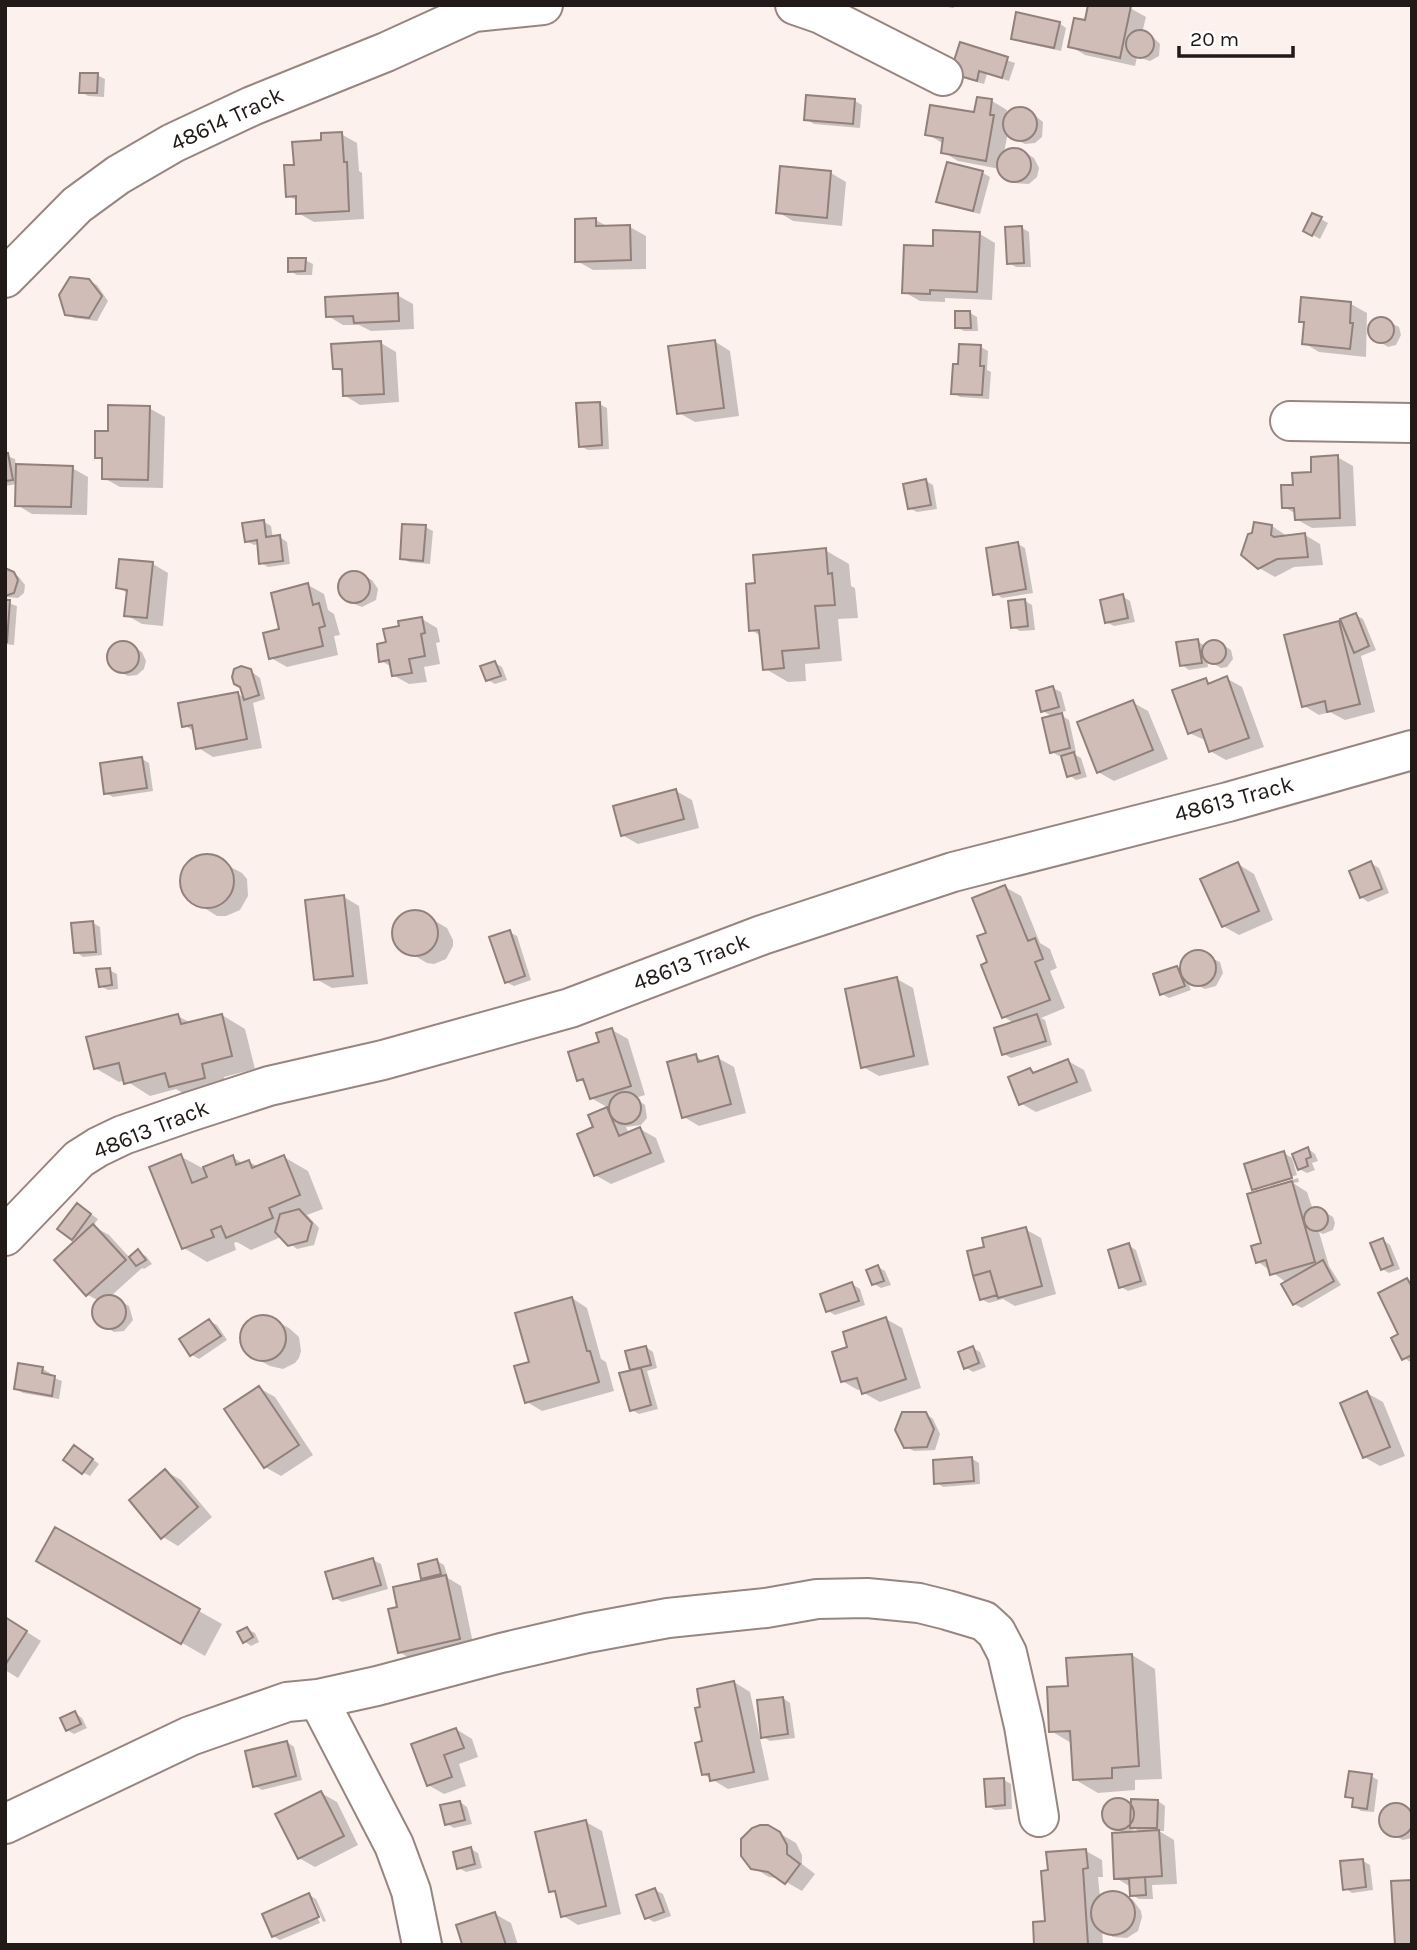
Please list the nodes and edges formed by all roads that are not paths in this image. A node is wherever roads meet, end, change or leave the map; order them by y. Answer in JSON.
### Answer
{"nodes":[{"id":1,"x":543,"y":5,"type":"edge"},
{"id":2,"x":795,"y":5,"type":"edge"},
{"id":3,"x":475,"y":8,"type":"edge"},
{"id":4,"x":943,"y":76,"type":"dead end"},
{"id":5,"x":5,"y":278,"type":"edge"},
{"id":6,"x":1290,"y":421,"type":"dead end"},
{"id":7,"x":1412,"y":423,"type":"edge"},
{"id":8,"x":1412,"y":750,"type":"edge"},
{"id":9,"x":5,"y":1236,"type":"edge"},
{"id":10,"x":318,"y":1699,"type":"junction"},
{"id":11,"x":1039,"y":1817,"type":"dead end"},
{"id":12,"x":5,"y":1824,"type":"edge"},
{"id":13,"x":422,"y":1945,"type":"edge"}],
"edges":[{"from":1,"to":3,"type":"street","name":"48614 Track"},
{"from":2,"to":4,"type":"street"},
{"from":3,"to":5,"type":"street","name":"48614 Track"},
{"from":6,"to":7,"type":"street"},
{"from":8,"to":9,"type":"street","name":"48613 Track"},
{"from":10,"to":11,"type":"street"},
{"from":10,"to":12,"type":"street"},
{"from":10,"to":13,"type":"street"}]}
